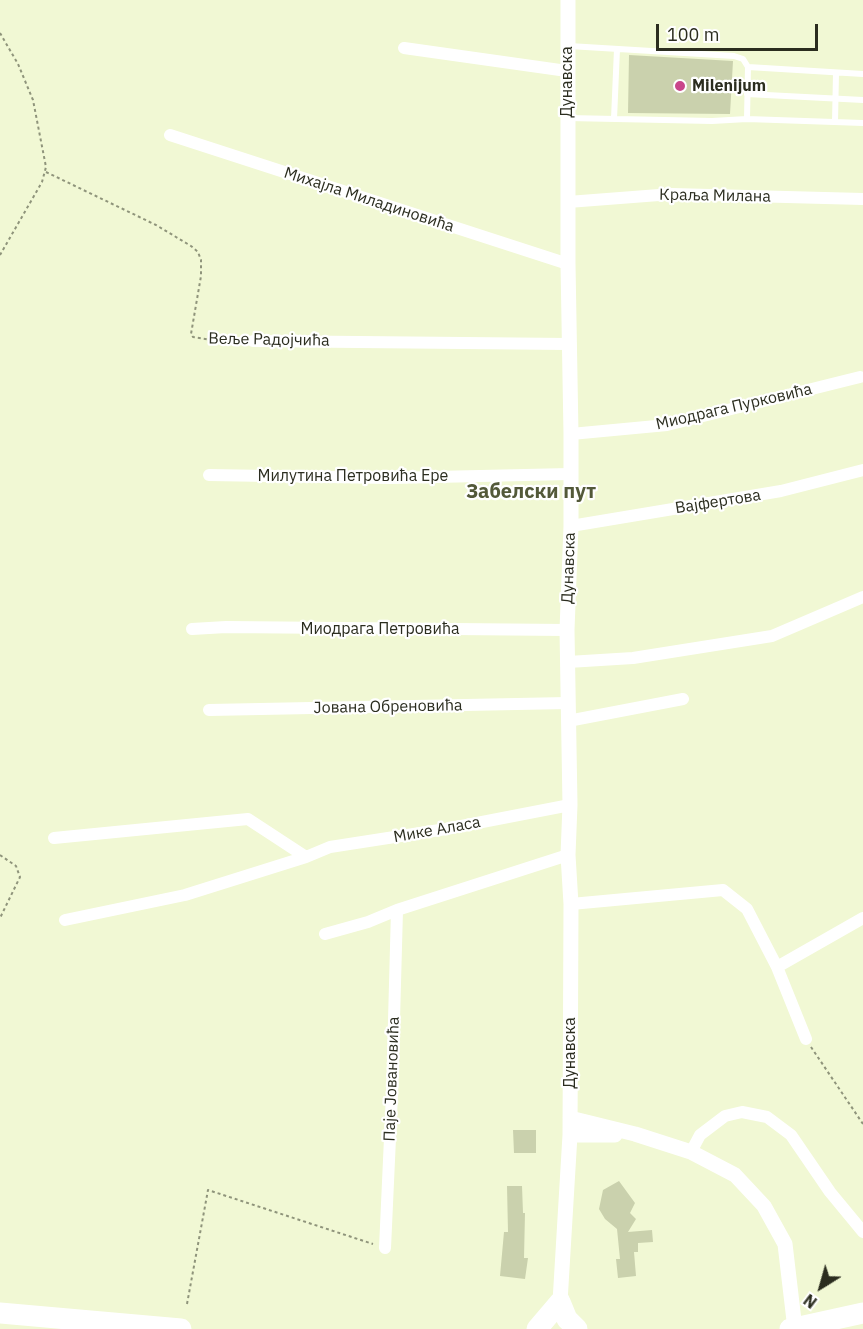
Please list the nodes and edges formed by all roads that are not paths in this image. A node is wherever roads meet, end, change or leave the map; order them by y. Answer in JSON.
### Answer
{"nodes":[{"id":1,"x":568,"y":0,"type":"edge"},
{"id":2,"x":567,"y":46,"type":"junction"},
{"id":3,"x":404,"y":48,"type":"dead end"},
{"id":4,"x":617,"y":49,"type":"junction"},
{"id":5,"x":748,"y":67,"type":"junction"},
{"id":6,"x":567,"y":71,"type":"junction"},
{"id":7,"x":836,"y":73,"type":"junction"},
{"id":8,"x":863,"y":74,"type":"edge"},
{"id":9,"x":747,"y":94,"type":"junction"},
{"id":10,"x":835,"y":98,"type":"junction"},
{"id":11,"x":863,"y":100,"type":"edge"},
{"id":12,"x":568,"y":118,"type":"junction"},
{"id":13,"x":614,"y":119,"type":"junction"},
{"id":14,"x":747,"y":119,"type":"junction"},
{"id":15,"x":835,"y":122,"type":"junction"},
{"id":16,"x":863,"y":123,"type":"edge"},
{"id":17,"x":170,"y":135,"type":"dead end"},
{"id":18,"x":863,"y":199,"type":"edge"},
{"id":19,"x":568,"y":202,"type":"junction"},
{"id":20,"x":568,"y":264,"type":"junction"},
{"id":21,"x":253,"y":341,"type":"road end"},
{"id":22,"x":569,"y":344,"type":"junction"},
{"id":23,"x":860,"y":377,"type":"dead end"},
{"id":24,"x":571,"y":434,"type":"junction"},
{"id":25,"x":863,"y":470,"type":"edge"},
{"id":26,"x":570,"y":474,"type":"junction"},
{"id":27,"x":209,"y":475,"type":"dead end"},
{"id":28,"x":571,"y":526,"type":"junction"},
{"id":29,"x":863,"y":597,"type":"edge"},
{"id":30,"x":192,"y":629,"type":"dead end"},
{"id":31,"x":567,"y":630,"type":"junction"},
{"id":32,"x":568,"y":662,"type":"junction"},
{"id":33,"x":683,"y":699,"type":"dead end"},
{"id":34,"x":568,"y":703,"type":"junction"},
{"id":35,"x":209,"y":710,"type":"dead end"},
{"id":36,"x":568,"y":721,"type":"junction"},
{"id":37,"x":570,"y":805,"type":"junction"},
{"id":38,"x":54,"y":838,"type":"dead end"},
{"id":39,"x":568,"y":855,"type":"junction"},
{"id":40,"x":306,"y":857,"type":"junction"},
{"id":41,"x":571,"y":904,"type":"junction"},
{"id":42,"x":398,"y":910,"type":"junction"},
{"id":43,"x":863,"y":918,"type":"edge"},
{"id":44,"x":65,"y":920,"type":"dead end"},
{"id":45,"x":325,"y":934,"type":"dead end"},
{"id":46,"x":777,"y":967,"type":"junction"},
{"id":47,"x":806,"y":1039,"type":"road end"},
{"id":48,"x":570,"y":1118,"type":"junction"},
{"id":49,"x":635,"y":1134,"type":"junction"},
{"id":50,"x":570,"y":1135,"type":"junction"},
{"id":51,"x":691,"y":1152,"type":"junction"},
{"id":52,"x":863,"y":1232,"type":"edge"},
{"id":53,"x":385,"y":1248,"type":"road end"},
{"id":54,"x":560,"y":1302,"type":"junction"},
{"id":55,"x":0,"y":1313,"type":"edge"},
{"id":56,"x":863,"y":1313,"type":"edge"},
{"id":57,"x":0,"y":1328,"type":"edge"},
{"id":58,"x":13,"y":1329,"type":"edge"},
{"id":59,"x":181,"y":1329,"type":"edge"},
{"id":60,"x":537,"y":1329,"type":"edge"},
{"id":61,"x":577,"y":1329,"type":"edge"},
{"id":62,"x":790,"y":1329,"type":"edge"},
{"id":63,"x":795,"y":1329,"type":"edge"}],
"edges":[{"from":1,"to":2,"type":"street","name":"Дунавска"},
{"from":2,"to":4,"type":"lane"},
{"from":2,"to":6,"type":"street","name":"Дунавска"},
{"from":3,"to":6,"type":"street"},
{"from":4,"to":5,"type":"lane"},
{"from":4,"to":13,"type":"lane"},
{"from":5,"to":7,"type":"lane"},
{"from":5,"to":9,"type":"lane"},
{"from":6,"to":12,"type":"street","name":"Дунавска"},
{"from":7,"to":8,"type":"lane"},
{"from":7,"to":10,"type":"lane"},
{"from":9,"to":10,"type":"lane"},
{"from":9,"to":14,"type":"lane"},
{"from":10,"to":11,"type":"lane"},
{"from":10,"to":15,"type":"lane"},
{"from":12,"to":13,"type":"lane"},
{"from":12,"to":19,"type":"street","name":"Дунавска"},
{"from":13,"to":14,"type":"lane"},
{"from":14,"to":15,"type":"lane"},
{"from":15,"to":16,"type":"lane"},
{"from":17,"to":20,"type":"street","name":"Михајла Миладиновића"},
{"from":18,"to":19,"type":"street","name":"Краља Милана"},
{"from":19,"to":20,"type":"street","name":"Дунавска"},
{"from":20,"to":22,"type":"street","name":"Дунавска"},
{"from":21,"to":22,"type":"street","name":"Веље Радојчића"},
{"from":22,"to":24,"type":"street","name":"Дунавска"},
{"from":23,"to":24,"type":"street","name":"Миодрага Пурковића"},
{"from":24,"to":26,"type":"street","name":"Дунавска"},
{"from":25,"to":28,"type":"street","name":"Вајфертова"},
{"from":26,"to":27,"type":"street","name":"Милутина Петровића Ере"},
{"from":26,"to":28,"type":"street","name":"Дунавска"},
{"from":28,"to":31,"type":"street","name":"Дунавска"},
{"from":29,"to":32,"type":"street"},
{"from":30,"to":31,"type":"street","name":"Миодрага Петровића"},
{"from":31,"to":32,"type":"street","name":"Дунавска"},
{"from":32,"to":34,"type":"street","name":"Дунавска"},
{"from":33,"to":36,"type":"street"},
{"from":34,"to":35,"type":"street","name":"Јована Обреновића"},
{"from":34,"to":36,"type":"street","name":"Дунавска"},
{"from":36,"to":37,"type":"street","name":"Дунавска"},
{"from":37,"to":39,"type":"street","name":"Дунавска"},
{"from":37,"to":40,"type":"street","name":"Мике Аласа"},
{"from":38,"to":40,"type":"street"},
{"from":39,"to":41,"type":"street","name":"Дунавска"},
{"from":39,"to":42,"type":"street"},
{"from":40,"to":44,"type":"street","name":"Мике Аласа"},
{"from":41,"to":46,"type":"street"},
{"from":41,"to":48,"type":"street","name":"Дунавска"},
{"from":42,"to":45,"type":"street"},
{"from":42,"to":53,"type":"street","name":"Паје Јовановића"},
{"from":43,"to":46,"type":"street"},
{"from":46,"to":47,"type":"street"},
{"from":48,"to":49,"type":"street"},
{"from":48,"to":50,"type":"street","name":"Дунавска"},
{"from":49,"to":50,"type":"street"},
{"from":49,"to":51,"type":"street"},
{"from":50,"to":54,"type":"street","name":"Дунавска"},
{"from":51,"to":52,"type":"street"},
{"from":51,"to":63,"type":"street"},
{"from":54,"to":60,"type":"highway"},
{"from":54,"to":61,"type":"highway"},
{"from":55,"to":59,"type":"highway"},
{"from":56,"to":62,"type":"highway"},
{"from":57,"to":58,"type":"highway"}]}
